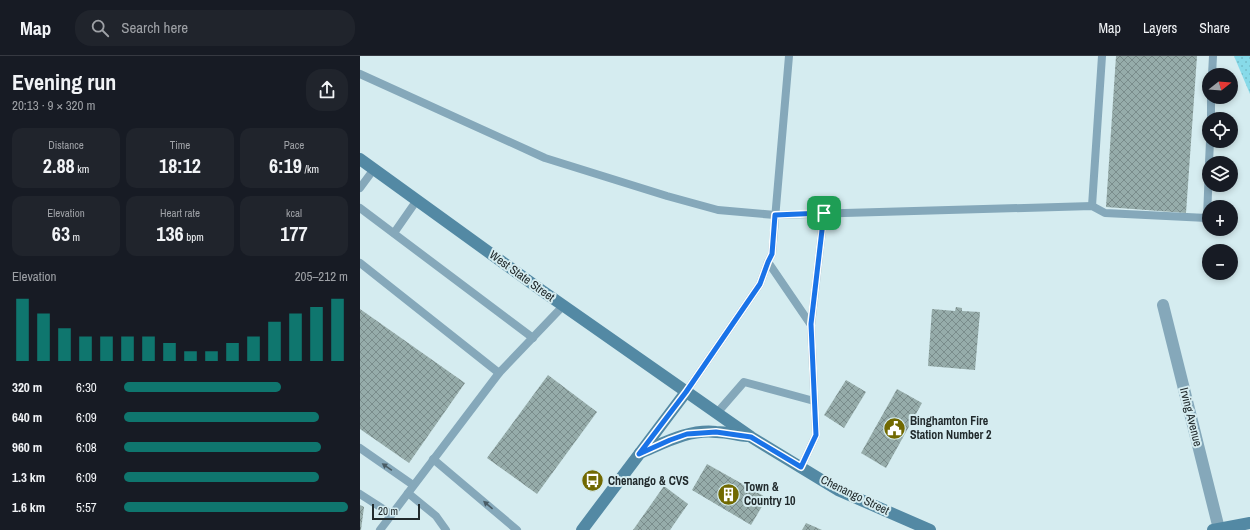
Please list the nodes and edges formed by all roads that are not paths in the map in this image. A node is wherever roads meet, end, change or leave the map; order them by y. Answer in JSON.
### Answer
{"nodes":[{"id":1,"x":789,"y":56,"type":"edge"},
{"id":2,"x":1102,"y":56,"type":"edge"},
{"id":3,"x":1213,"y":56,"type":"edge"},
{"id":4,"x":1212,"y":68,"type":"edge"},
{"id":5,"x":360,"y":74,"type":"edge"},
{"id":6,"x":360,"y":159,"type":"edge"},
{"id":7,"x":374,"y":169,"type":"junction"},
{"id":8,"x":360,"y":188,"type":"edge"},
{"id":9,"x":1208,"y":192,"type":"edge"},
{"id":10,"x":417,"y":200,"type":"junction"},
{"id":11,"x":1092,"y":206,"type":"junction"},
{"id":12,"x":360,"y":208,"type":"edge"},
{"id":13,"x":824,"y":213,"type":"junction"},
{"id":14,"x":775,"y":215,"type":"junction"},
{"id":15,"x":394,"y":233,"type":"junction"},
{"id":16,"x":768,"y":262,"type":"junction"},
{"id":17,"x":360,"y":264,"type":"edge"},
{"id":18,"x":563,"y":306,"type":"junction"},
{"id":19,"x":1163,"y":306,"type":"dead end"},
{"id":20,"x":811,"y":324,"type":"junction"},
{"id":21,"x":533,"y":338,"type":"junction"},
{"id":22,"x":499,"y":373,"type":"junction"},
{"id":23,"x":686,"y":392,"type":"junction"},
{"id":24,"x":814,"y":401,"type":"junction"},
{"id":25,"x":717,"y":413,"type":"junction"},
{"id":26,"x":751,"y":437,"type":"junction"},
{"id":27,"x":360,"y":448,"type":"edge"},
{"id":28,"x":639,"y":454,"type":"junction"},
{"id":29,"x":433,"y":459,"type":"junction"},
{"id":30,"x":801,"y":467,"type":"junction"},
{"id":31,"x":413,"y":485,"type":"junction"},
{"id":32,"x":408,"y":493,"type":"junction"},
{"id":33,"x":360,"y":494,"type":"edge"},
{"id":34,"x":391,"y":514,"type":"junction"},
{"id":35,"x":1250,"y":523,"type":"edge"},
{"id":36,"x":380,"y":529,"type":"edge"},
{"id":37,"x":1216,"y":529,"type":"edge"},
{"id":38,"x":446,"y":530,"type":"edge"},
{"id":39,"x":518,"y":530,"type":"edge"},
{"id":40,"x":582,"y":530,"type":"edge"},
{"id":41,"x":930,"y":530,"type":"edge"}],
"edges":[{"from":1,"to":14,"type":"lane"},
{"from":2,"to":11,"type":"lane"},
{"from":3,"to":4,"type":"lane"},
{"from":5,"to":14,"type":"lane"},
{"from":6,"to":7,"type":"street","name":"West State Street"},
{"from":7,"to":8,"type":"lane"},
{"from":7,"to":10,"type":"street","name":"West State Street"},
{"from":9,"to":11,"type":"lane"},
{"from":10,"to":15,"type":"lane"},
{"from":10,"to":18,"type":"street","name":"West State Street"},
{"from":11,"to":13,"type":"lane"},
{"from":12,"to":15,"type":"lane"},
{"from":13,"to":14,"type":"lane"},
{"from":13,"to":20,"type":"lane"},
{"from":14,"to":16,"type":"lane"},
{"from":15,"to":21,"type":"lane"},
{"from":16,"to":20,"type":"lane"},
{"from":16,"to":23,"type":"lane"},
{"from":17,"to":22,"type":"lane"},
{"from":18,"to":21,"type":"lane"},
{"from":18,"to":23,"type":"street","name":"West State Street"},
{"from":19,"to":37,"type":"street","name":"Irving Avenue"},
{"from":20,"to":24,"type":"lane"},
{"from":21,"to":22,"type":"lane"},
{"from":22,"to":29,"type":"lane"},
{"from":23,"to":25,"type":"street","name":"Chenango Street"},
{"from":23,"to":28,"type":"street"},
{"from":24,"to":25,"type":"lane"},
{"from":24,"to":30,"type":"lane"},
{"from":25,"to":26,"type":"street","name":"Chenango Street"},
{"from":26,"to":28,"type":"street"},
{"from":26,"to":30,"type":"street","name":"Chenango Street"},
{"from":31,"to":27,"type":"lane","one_way":true},
{"from":28,"to":40,"type":"street"},
{"from":29,"to":31,"type":"lane"},
{"from":39,"to":29,"type":"lane","one_way":true},
{"from":30,"to":41,"type":"street","name":"Chenango Street"},
{"from":31,"to":32,"type":"lane"},
{"from":32,"to":34,"type":"lane"},
{"from":32,"to":38,"type":"lane"},
{"from":33,"to":34,"type":"lane"},
{"from":34,"to":36,"type":"lane"},
{"from":35,"to":37,"type":"street"}]}
